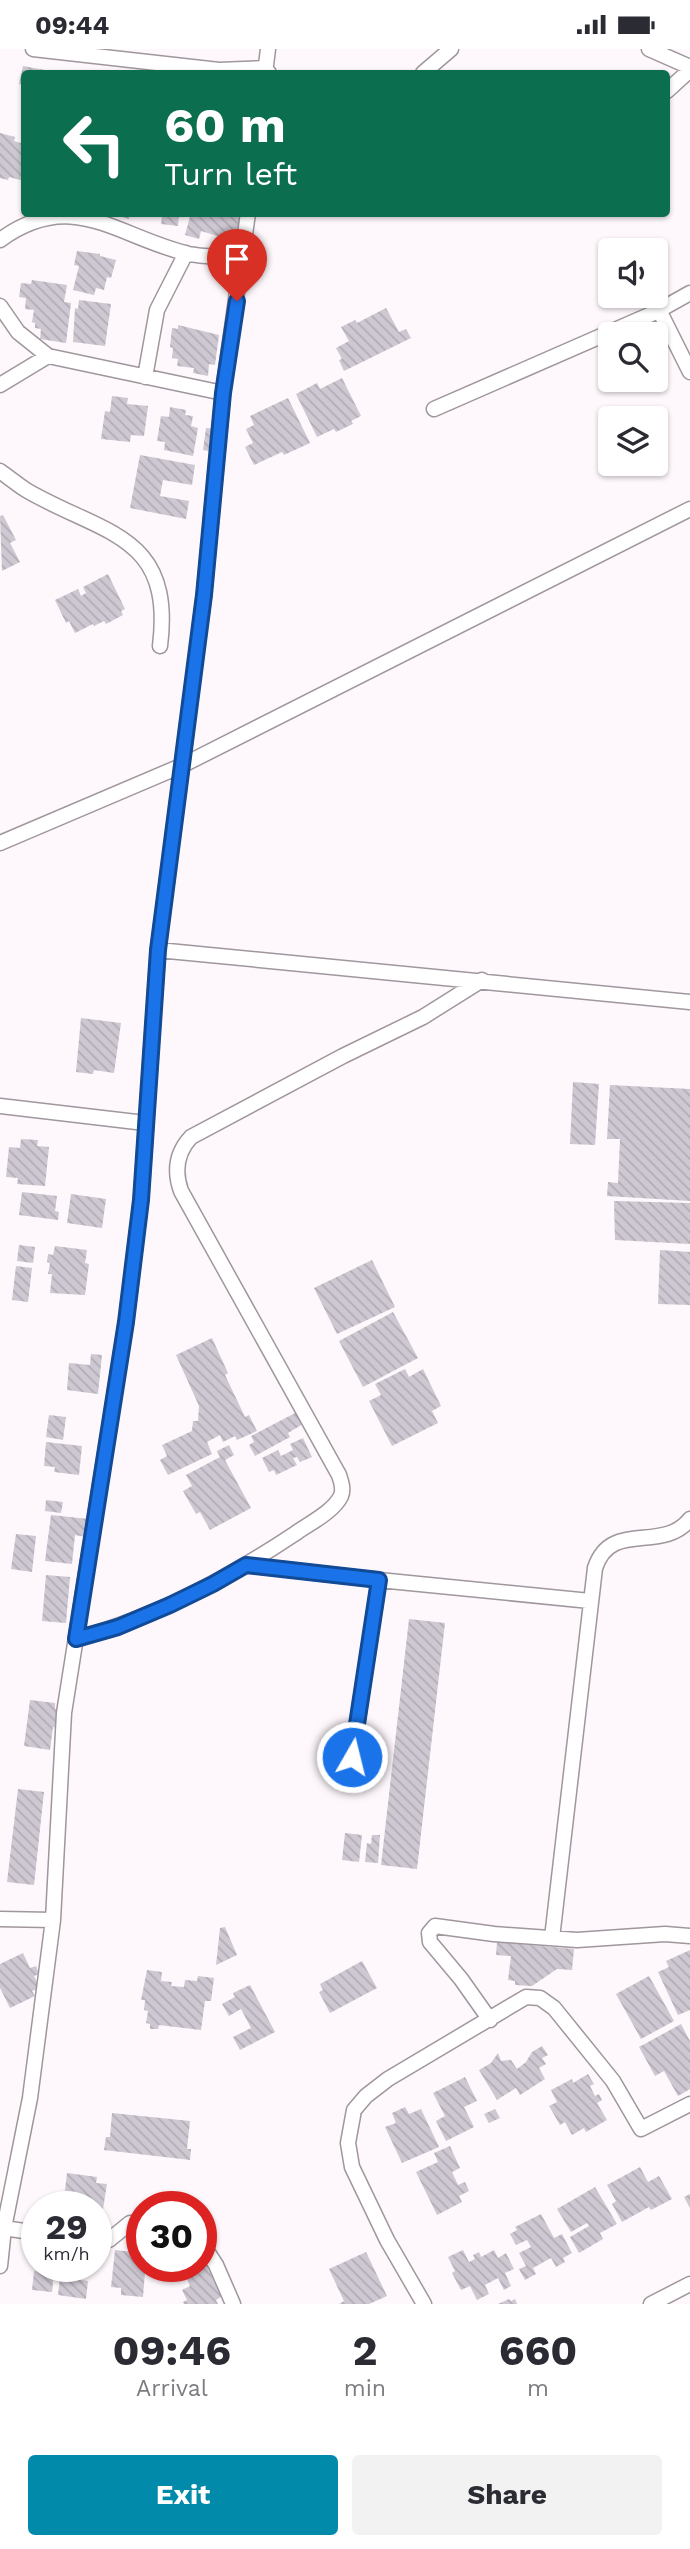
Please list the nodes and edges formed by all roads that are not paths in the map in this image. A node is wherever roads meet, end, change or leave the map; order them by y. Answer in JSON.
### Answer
{"nodes":[{"id":1,"x":33,"y":49,"type":"edge"},
{"id":2,"x":268,"y":49,"type":"edge"},
{"id":3,"x":451,"y":49,"type":"edge"},
{"id":4,"x":649,"y":49,"type":"edge"},
{"id":5,"x":690,"y":69,"type":"edge"},
{"id":6,"x":219,"y":70,"type":"edge"},
{"id":7,"x":266,"y":70,"type":"edge"},
{"id":8,"x":426,"y":70,"type":"edge"},
{"id":9,"x":670,"y":88,"type":"edge"},
{"id":10,"x":51,"y":217,"type":"edge"},
{"id":11,"x":75,"y":217,"type":"edge"},
{"id":12,"x":248,"y":217,"type":"edge"},
{"id":13,"x":0,"y":240,"type":"edge"},
{"id":14,"x":186,"y":253,"type":"junction"},
{"id":15,"x":243,"y":255,"type":"junction"},
{"id":16,"x":690,"y":293,"type":"edge"},
{"id":17,"x":0,"y":306,"type":"edge"},
{"id":18,"x":659,"y":310,"type":"junction"},
{"id":19,"x":48,"y":356,"type":"junction"},
{"id":20,"x":690,"y":372,"type":"edge"},
{"id":21,"x":145,"y":377,"type":"junction"},
{"id":22,"x":0,"y":385,"type":"edge"},
{"id":23,"x":223,"y":393,"type":"junction"},
{"id":24,"x":434,"y":409,"type":"dead end"},
{"id":25,"x":0,"y":471,"type":"edge"},
{"id":26,"x":690,"y":509,"type":"edge"},
{"id":27,"x":160,"y":646,"type":"dead end"},
{"id":28,"x":181,"y":766,"type":"junction"},
{"id":29,"x":0,"y":843,"type":"edge"},
{"id":30,"x":158,"y":950,"type":"junction"},
{"id":31,"x":482,"y":980,"type":"junction"},
{"id":32,"x":690,"y":1002,"type":"edge"},
{"id":33,"x":0,"y":1106,"type":"edge"},
{"id":34,"x":145,"y":1123,"type":"junction"},
{"id":35,"x":690,"y":1519,"type":"edge"},
{"id":36,"x":246,"y":1565,"type":"junction"},
{"id":37,"x":379,"y":1580,"type":"junction"},
{"id":38,"x":590,"y":1601,"type":"junction"},
{"id":39,"x":76,"y":1639,"type":"junction"},
{"id":40,"x":349,"y":1777,"type":"dead end"},
{"id":41,"x":0,"y":1919,"type":"edge"},
{"id":42,"x":53,"y":1920,"type":"junction"},
{"id":43,"x":690,"y":1936,"type":"edge"},
{"id":44,"x":552,"y":1938,"type":"junction"},
{"id":45,"x":490,"y":2020,"type":"junction"},
{"id":46,"x":690,"y":2103,"type":"edge"},
{"id":47,"x":126,"y":2226,"type":"edge"},
{"id":48,"x":4,"y":2228,"type":"junction"},
{"id":49,"x":21,"y":2231,"type":"edge"},
{"id":50,"x":112,"y":2238,"type":"edge"},
{"id":51,"x":0,"y":2266,"type":"edge"},
{"id":52,"x":217,"y":2267,"type":"edge"},
{"id":53,"x":690,"y":2284,"type":"edge"},
{"id":54,"x":233,"y":2304,"type":"edge"},
{"id":55,"x":424,"y":2304,"type":"edge"},
{"id":56,"x":651,"y":2304,"type":"edge"}],
"edges":[{"from":1,"to":6,"type":"street"},
{"from":2,"to":7,"type":"street"},
{"from":3,"to":8,"type":"street"},
{"from":4,"to":5,"type":"street"},
{"from":5,"to":9,"type":"street"},
{"from":10,"to":13,"type":"street"},
{"from":11,"to":14,"type":"street"},
{"from":12,"to":15,"type":"street"},
{"from":14,"to":15,"type":"street"},
{"from":14,"to":21,"type":"street"},
{"from":15,"to":23,"type":"street"},
{"from":16,"to":18,"type":"street"},
{"from":17,"to":19,"type":"street"},
{"from":18,"to":20,"type":"street"},
{"from":18,"to":24,"type":"street"},
{"from":19,"to":21,"type":"street"},
{"from":19,"to":22,"type":"street"},
{"from":21,"to":23,"type":"street"},
{"from":23,"to":28,"type":"street"},
{"from":25,"to":27,"type":"street"},
{"from":26,"to":28,"type":"street"},
{"from":28,"to":29,"type":"street"},
{"from":28,"to":30,"type":"street"},
{"from":30,"to":31,"type":"street"},
{"from":30,"to":34,"type":"street"},
{"from":31,"to":32,"type":"street"},
{"from":31,"to":36,"type":"street"},
{"from":33,"to":34,"type":"street"},
{"from":34,"to":39,"type":"street"},
{"from":35,"to":38,"type":"street"},
{"from":36,"to":37,"type":"street"},
{"from":36,"to":39,"type":"street"},
{"from":37,"to":38,"type":"street"},
{"from":37,"to":40,"type":"street"},
{"from":38,"to":44,"type":"street"},
{"from":39,"to":42,"type":"street"},
{"from":41,"to":42,"type":"street"},
{"from":42,"to":48,"type":"street"},
{"from":43,"to":44,"type":"street"},
{"from":44,"to":45,"type":"street"},
{"from":45,"to":46,"type":"street"},
{"from":45,"to":55,"type":"street"},
{"from":47,"to":50,"type":"street"},
{"from":48,"to":49,"type":"street"},
{"from":48,"to":51,"type":"street"},
{"from":52,"to":54,"type":"street"},
{"from":53,"to":56,"type":"street"}]}
